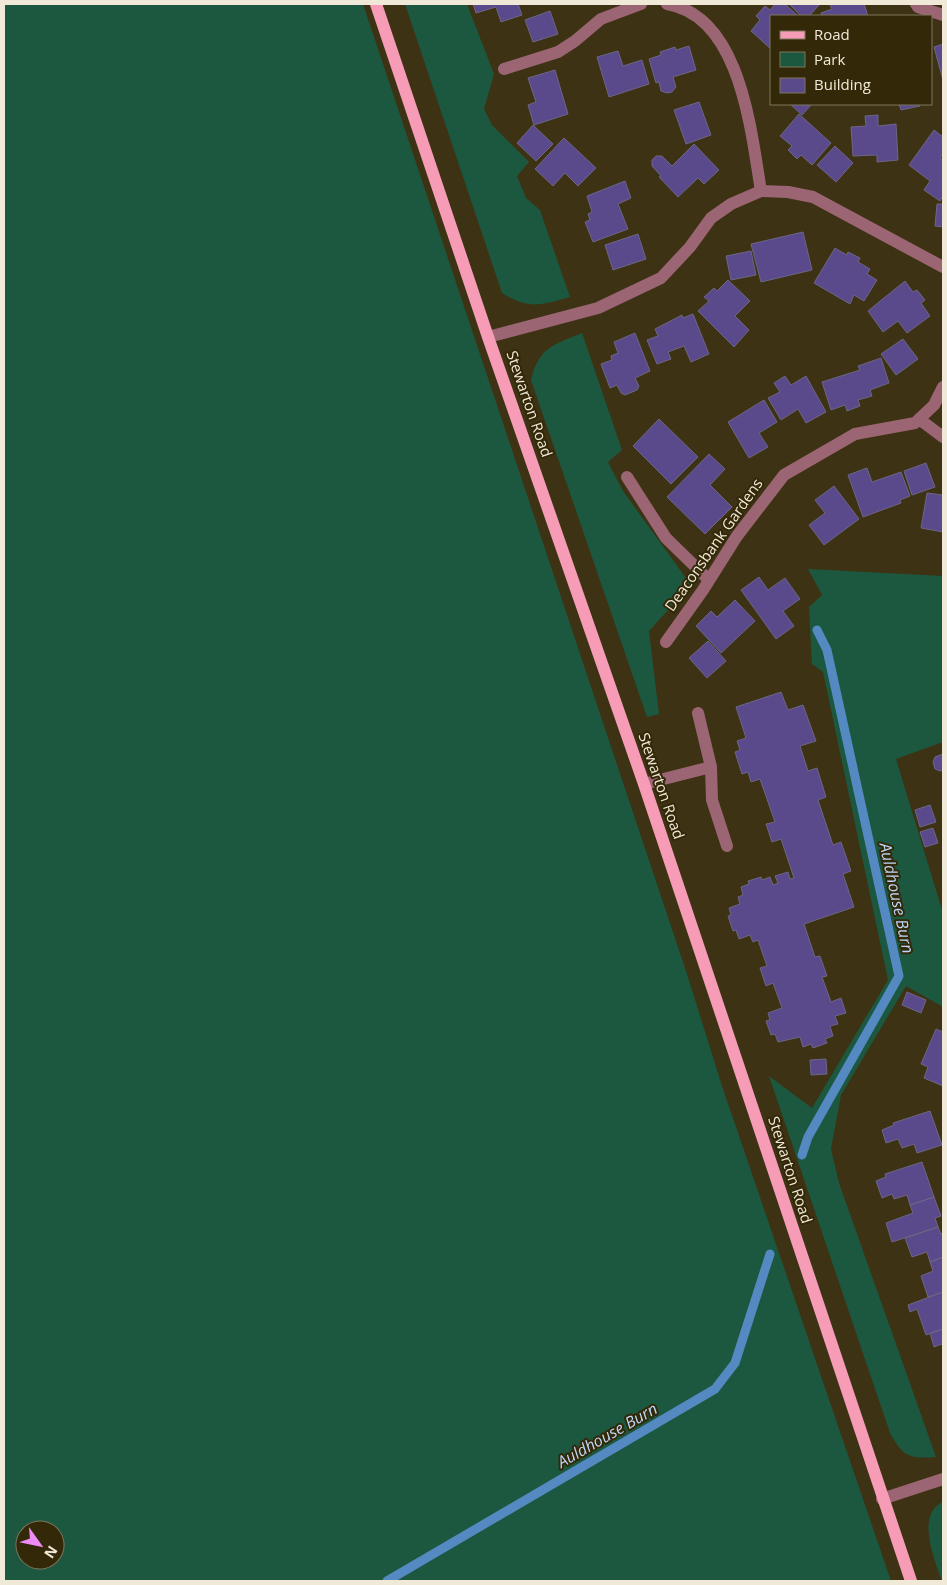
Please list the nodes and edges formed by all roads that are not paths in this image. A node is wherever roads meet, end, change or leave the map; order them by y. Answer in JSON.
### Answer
{"nodes":[{"id":1,"x":376,"y":4,"type":"edge"},
{"id":2,"x":641,"y":4,"type":"edge"},
{"id":3,"x":667,"y":4,"type":"edge"},
{"id":4,"x":916,"y":4,"type":"edge"},
{"id":5,"x":685,"y":5,"type":"edge"},
{"id":6,"x":943,"y":15,"type":"edge"},
{"id":7,"x":504,"y":69,"type":"dead end"},
{"id":8,"x":761,"y":191,"type":"junction"},
{"id":9,"x":943,"y":267,"type":"edge"},
{"id":10,"x":488,"y":337,"type":"junction"},
{"id":11,"x":943,"y":387,"type":"edge"},
{"id":12,"x":919,"y":419,"type":"junction"},
{"id":13,"x":943,"y":437,"type":"edge"},
{"id":14,"x":627,"y":477,"type":"dead end"},
{"id":15,"x":709,"y":580,"type":"junction"},
{"id":16,"x":666,"y":642,"type":"dead end"},
{"id":17,"x":698,"y":713,"type":"dead end"},
{"id":18,"x":711,"y":767,"type":"junction"},
{"id":19,"x":644,"y":784,"type":"junction"},
{"id":20,"x":727,"y":846,"type":"dead end"},
{"id":21,"x":943,"y":1478,"type":"edge"},
{"id":22,"x":882,"y":1499,"type":"junction"},
{"id":23,"x":910,"y":1581,"type":"edge"}],
"edges":[{"from":1,"to":10,"type":"main road","name":"Stewarton Road"},
{"from":2,"to":7,"type":"street"},
{"from":3,"to":5,"type":"street"},
{"from":4,"to":6,"type":"street"},
{"from":5,"to":8,"type":"street"},
{"from":8,"to":9,"type":"street"},
{"from":8,"to":10,"type":"street"},
{"from":10,"to":19,"type":"main road","name":"Stewarton Road"},
{"from":11,"to":12,"type":"street","name":"Deaconsbank Gardens"},
{"from":12,"to":13,"type":"street"},
{"from":12,"to":15,"type":"street","name":"Deaconsbank Gardens"},
{"from":14,"to":15,"type":"street"},
{"from":15,"to":16,"type":"street","name":"Deaconsbank Gardens"},
{"from":17,"to":18,"type":"street"},
{"from":18,"to":19,"type":"street"},
{"from":18,"to":20,"type":"street"},
{"from":19,"to":22,"type":"main road","name":"Stewarton Road"},
{"from":21,"to":22,"type":"street"},
{"from":22,"to":23,"type":"main road","name":"Stewarton Road"}]}
